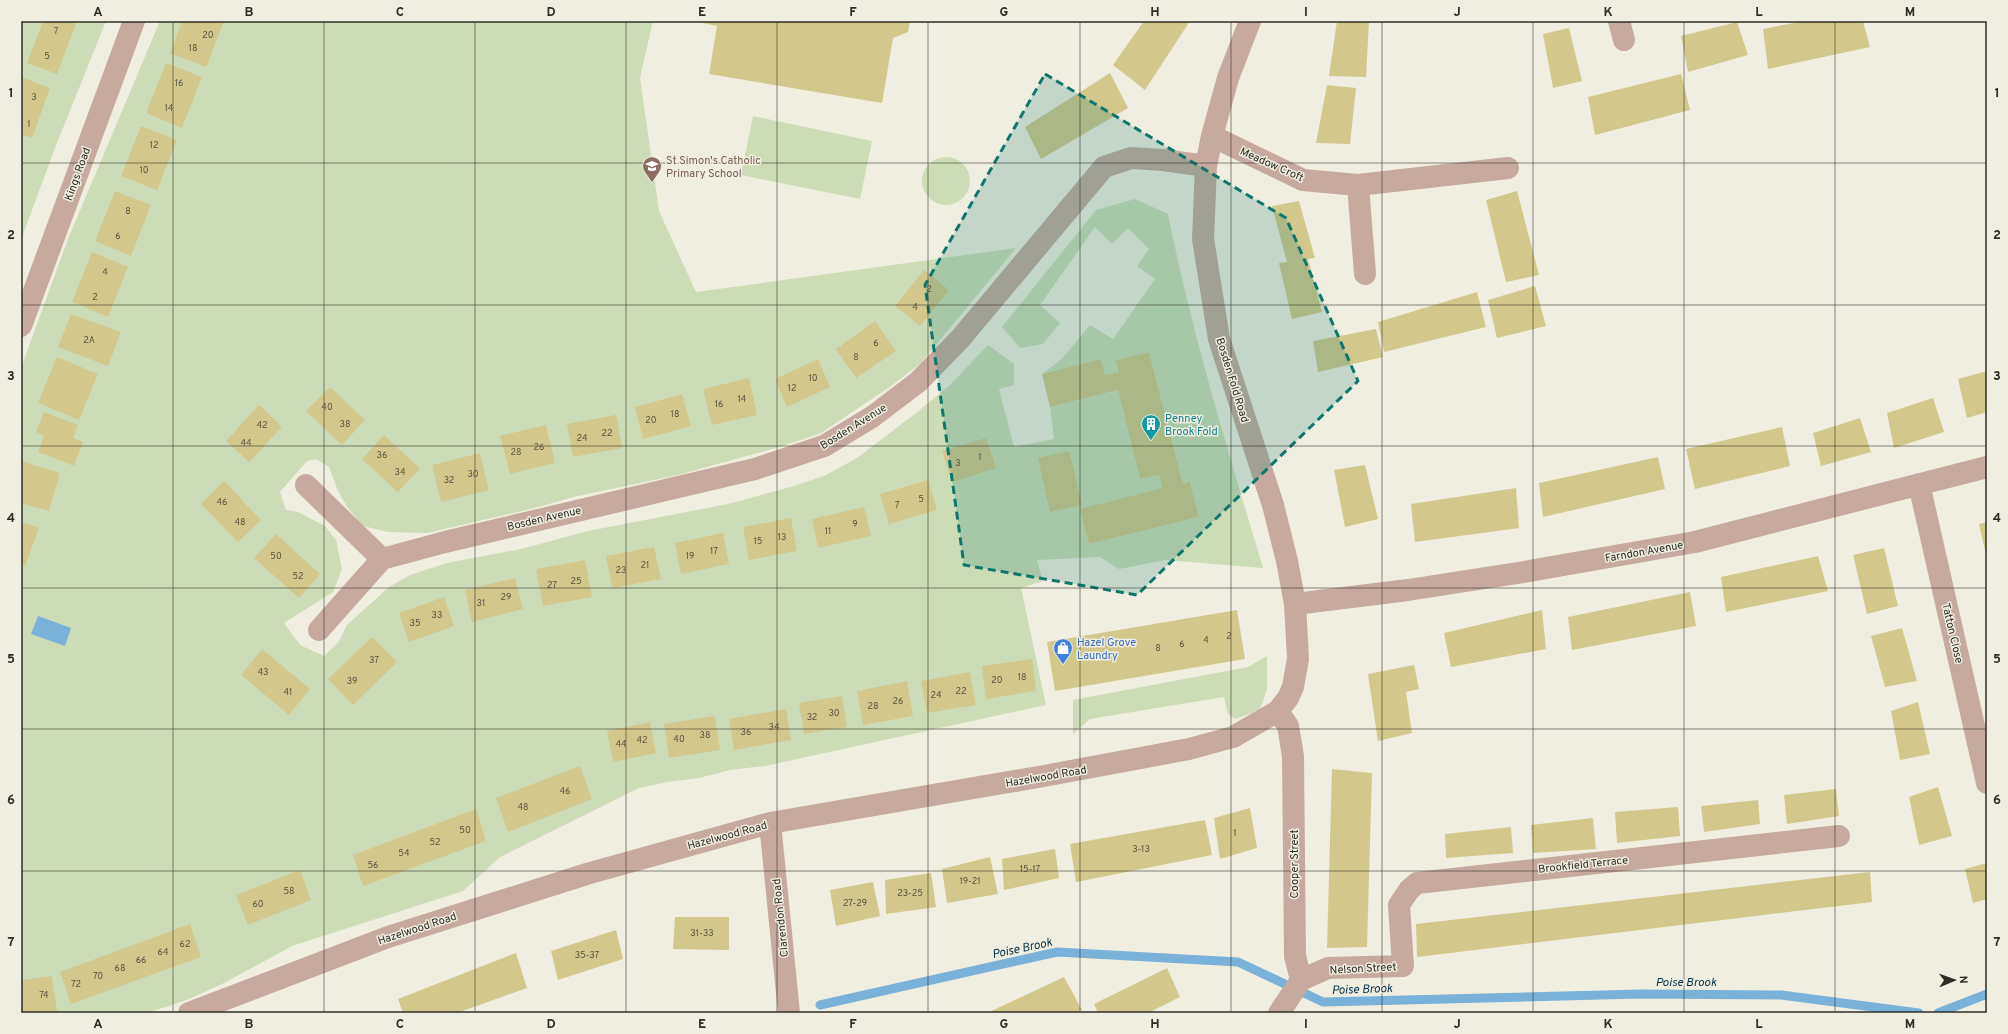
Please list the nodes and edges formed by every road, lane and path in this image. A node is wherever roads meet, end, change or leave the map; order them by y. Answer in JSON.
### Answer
{"nodes":[{"id":1,"x":134,"y":21,"type":"edge"},
{"id":2,"x":1250,"y":21,"type":"edge"},
{"id":3,"x":1212,"y":136,"type":"junction"},
{"id":4,"x":1206,"y":166,"type":"junction"},
{"id":5,"x":1508,"y":168,"type":"dead end"},
{"id":6,"x":1358,"y":185,"type":"junction"},
{"id":7,"x":1365,"y":274,"type":"dead end"},
{"id":8,"x":21,"y":326,"type":"edge"},
{"id":9,"x":1987,"y":467,"type":"edge"},
{"id":10,"x":1919,"y":484,"type":"junction"},
{"id":11,"x":306,"y":485,"type":"dead end"},
{"id":12,"x":382,"y":559,"type":"junction"},
{"id":13,"x":1295,"y":604,"type":"junction"},
{"id":14,"x":319,"y":630,"type":"dead end"},
{"id":15,"x":1278,"y":711,"type":"junction"},
{"id":16,"x":1987,"y":783,"type":"edge"},
{"id":17,"x":770,"y":823,"type":"junction"},
{"id":18,"x":1839,"y":836,"type":"dead end"},
{"id":19,"x":1403,"y":966,"type":"joint"},
{"id":20,"x":1301,"y":980,"type":"junction"},
{"id":21,"x":1282,"y":1009,"type":"edge"},
{"id":22,"x":188,"y":1013,"type":"edge"},
{"id":23,"x":789,"y":1013,"type":"edge"}],
"edges":[{"from":1,"to":8,"type":"street","name":"Kings Road"},
{"from":2,"to":3,"type":"street","name":"Bosden Fold Road"},
{"from":3,"to":4,"type":"street","name":"Bosden Fold Road"},
{"from":3,"to":6,"type":"street","name":"Meadow Croft"},
{"from":4,"to":12,"type":"street","name":"Bosden Avenue"},
{"from":4,"to":13,"type":"street","name":"Bosden Fold Road"},
{"from":5,"to":6,"type":"street","name":"Meadow Croft"},
{"from":6,"to":7,"type":"street"},
{"from":9,"to":10,"type":"street","name":"Farndon Avenue"},
{"from":10,"to":13,"type":"street","name":"Farndon Avenue"},
{"from":10,"to":16,"type":"street","name":"Tatton Close"},
{"from":11,"to":12,"type":"street"},
{"from":12,"to":14,"type":"street"},
{"from":13,"to":15,"type":"street","name":"Bosden Fold Road"},
{"from":15,"to":17,"type":"street","name":"Hazelwood Road"},
{"from":15,"to":20,"type":"street","name":"Cooper Street"},
{"from":17,"to":22,"type":"street","name":"Hazelwood Road"},
{"from":17,"to":23,"type":"street","name":"Clarendon Road"},
{"from":18,"to":19,"type":"street","name":"Brookfield Terrace"},
{"from":19,"to":20,"type":"street","name":"Nelson Street"},
{"from":20,"to":21,"type":"street"}]}
